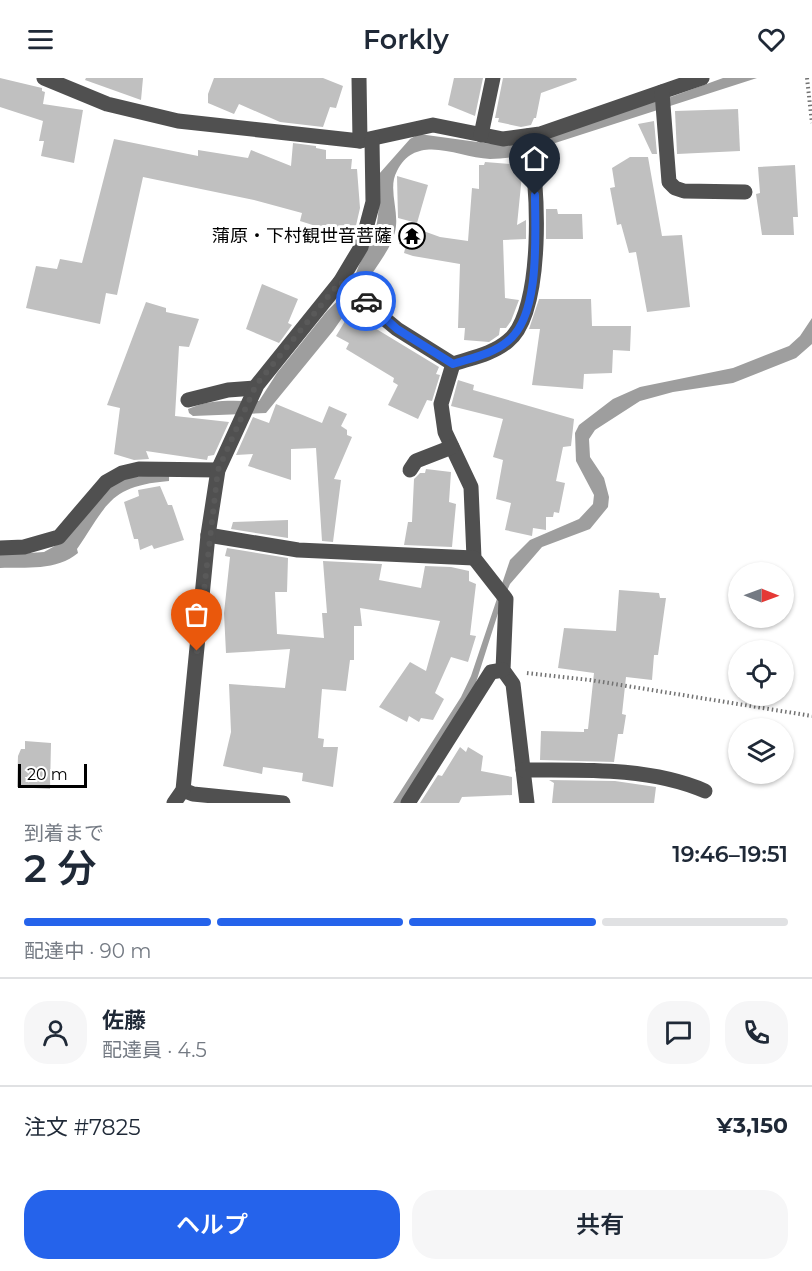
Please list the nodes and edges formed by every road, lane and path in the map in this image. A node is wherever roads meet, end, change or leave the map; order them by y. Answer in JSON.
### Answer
{"nodes":[{"id":1,"x":45,"y":78,"type":"edge"},
{"id":2,"x":359,"y":78,"type":"edge"},
{"id":3,"x":493,"y":78,"type":"edge"},
{"id":4,"x":702,"y":78,"type":"edge"},
{"id":5,"x":807,"y":78,"type":"edge"},
{"id":6,"x":664,"y":101,"type":"junction"},
{"id":7,"x":812,"y":123,"type":"edge"},
{"id":8,"x":481,"y":135,"type":"junction"},
{"id":9,"x":528,"y":138,"type":"junction"},
{"id":10,"x":366,"y":140,"type":"junction"},
{"id":11,"x":745,"y":192,"type":"dead end"},
{"id":12,"x":344,"y":284,"type":"junction"},
{"id":13,"x":453,"y":364,"type":"junction"},
{"id":14,"x":253,"y":394,"type":"junction"},
{"id":15,"x":188,"y":400,"type":"dead end"},
{"id":16,"x":452,"y":447,"type":"junction"},
{"id":17,"x":218,"y":470,"type":"junction"},
{"id":18,"x":410,"y":470,"type":"dead end"},
{"id":19,"x":208,"y":535,"type":"junction"},
{"id":20,"x":0,"y":548,"type":"edge"},
{"id":21,"x":474,"y":558,"type":"junction"},
{"id":22,"x":503,"y":670,"type":"junction"},
{"id":23,"x":812,"y":716,"type":"edge"},
{"id":24,"x":523,"y":770,"type":"junction"},
{"id":25,"x":183,"y":790,"type":"junction"},
{"id":26,"x":705,"y":791,"type":"dead end"},
{"id":27,"x":174,"y":803,"type":"edge"},
{"id":28,"x":283,"y":803,"type":"edge"},
{"id":29,"x":408,"y":803,"type":"edge"},
{"id":30,"x":527,"y":803,"type":"edge"}],
"edges":[{"from":1,"to":10,"type":"street"},
{"from":2,"to":10,"type":"street"},
{"from":3,"to":8,"type":"street"},
{"from":4,"to":6,"type":"street"},
{"from":5,"to":7,"type":"path"},
{"from":6,"to":9,"type":"street"},
{"from":6,"to":11,"type":"street"},
{"from":8,"to":9,"type":"street"},
{"from":8,"to":10,"type":"street"},
{"from":9,"to":13,"type":"street"},
{"from":10,"to":12,"type":"street"},
{"from":12,"to":13,"type":"street"},
{"from":12,"to":14,"type":"street"},
{"from":13,"to":16,"type":"street"},
{"from":14,"to":15,"type":"street"},
{"from":14,"to":17,"type":"street"},
{"from":16,"to":18,"type":"street"},
{"from":16,"to":21,"type":"street"},
{"from":17,"to":19,"type":"street"},
{"from":17,"to":20,"type":"street"},
{"from":19,"to":21,"type":"street"},
{"from":19,"to":25,"type":"street"},
{"from":21,"to":22,"type":"street"},
{"from":22,"to":23,"type":"path"},
{"from":22,"to":24,"type":"street"},
{"from":22,"to":29,"type":"street"},
{"from":24,"to":26,"type":"street"},
{"from":24,"to":30,"type":"street"},
{"from":25,"to":27,"type":"street"},
{"from":25,"to":28,"type":"street"}]}
